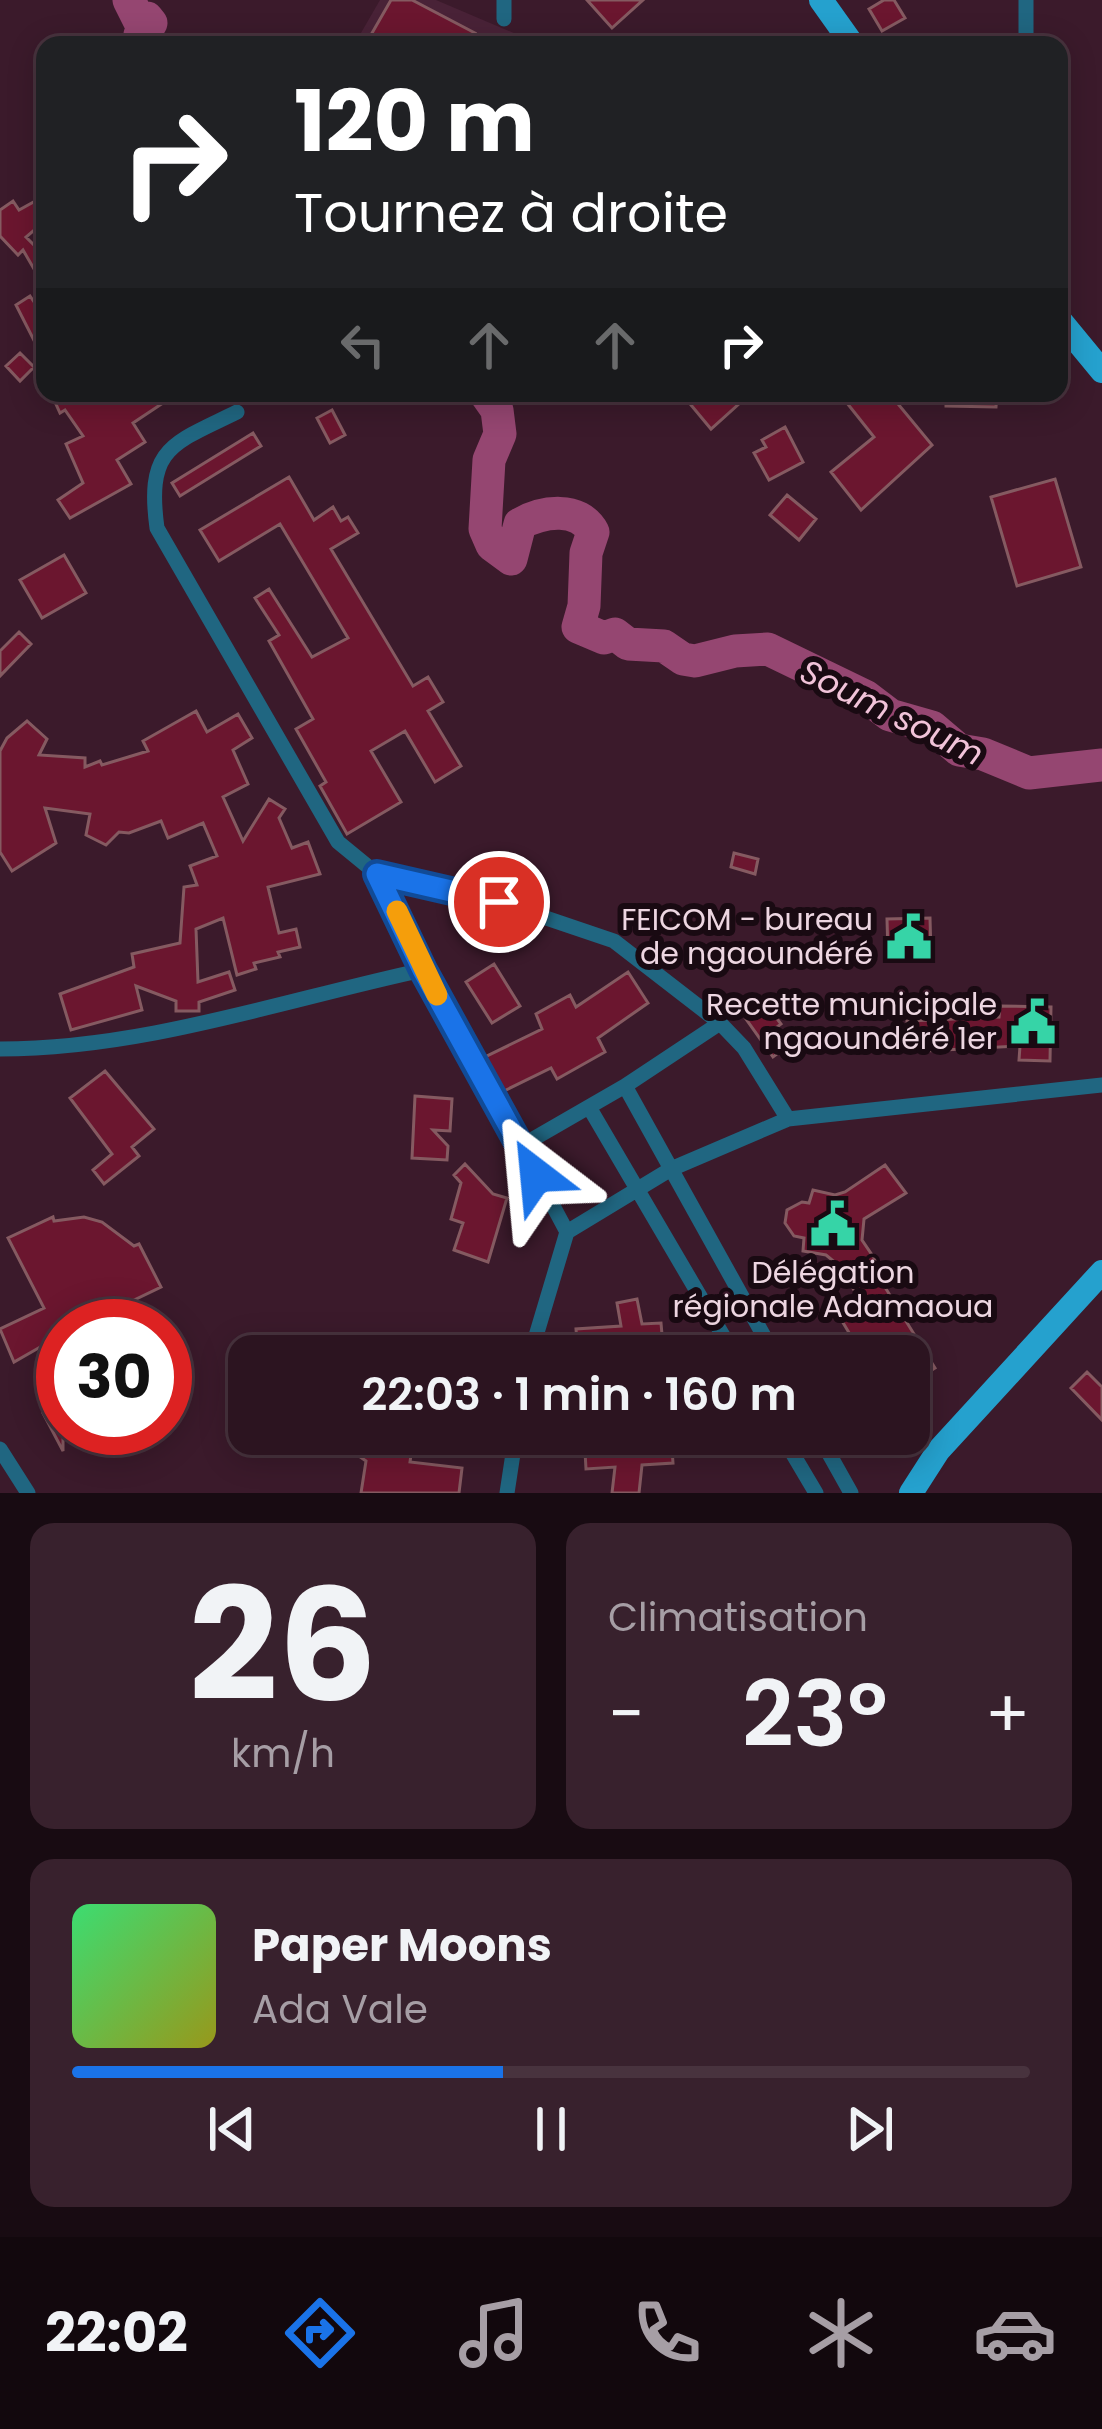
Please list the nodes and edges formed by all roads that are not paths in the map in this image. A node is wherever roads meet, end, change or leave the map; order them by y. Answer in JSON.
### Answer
{"nodes":[{"id":1,"x":504,"y":0,"type":"edge"},
{"id":2,"x":821,"y":0,"type":"edge"},
{"id":3,"x":1026,"y":0,"type":"edge"},
{"id":4,"x":504,"y":19,"type":"dead end"},
{"id":5,"x":847,"y":36,"type":"edge"},
{"id":6,"x":1025,"y":36,"type":"edge"},
{"id":7,"x":1068,"y":330,"type":"edge"},
{"id":8,"x":1102,"y":371,"type":"edge"},
{"id":9,"x":237,"y":412,"type":"dead end"},
{"id":10,"x":377,"y":874,"type":"junction"},
{"id":11,"x":423,"y":970,"type":"junction"},
{"id":12,"x":720,"y":1023,"type":"junction"},
{"id":13,"x":0,"y":1049,"type":"edge"},
{"id":14,"x":1102,"y":1085,"type":"edge"},
{"id":15,"x":625,"y":1086,"type":"junction"},
{"id":16,"x":589,"y":1106,"type":"junction"},
{"id":17,"x":788,"y":1119,"type":"junction"},
{"id":18,"x":521,"y":1147,"type":"junction"},
{"id":19,"x":671,"y":1169,"type":"junction"},
{"id":20,"x":636,"y":1191,"type":"junction"},
{"id":21,"x":567,"y":1232,"type":"junction"},
{"id":22,"x":1102,"y":1272,"type":"edge"},
{"id":23,"x":536,"y":1335,"type":"edge"},
{"id":24,"x":722,"y":1335,"type":"edge"},
{"id":25,"x":763,"y":1335,"type":"edge"},
{"id":26,"x":0,"y":1449,"type":"edge"},
{"id":27,"x":938,"y":1451,"type":"junction"},
{"id":28,"x":513,"y":1455,"type":"edge"},
{"id":29,"x":793,"y":1455,"type":"edge"},
{"id":30,"x":830,"y":1455,"type":"edge"},
{"id":31,"x":28,"y":1493,"type":"edge"},
{"id":32,"x":507,"y":1493,"type":"edge"},
{"id":33,"x":816,"y":1493,"type":"edge"},
{"id":34,"x":851,"y":1493,"type":"edge"},
{"id":35,"x":888,"y":1493,"type":"edge"},
{"id":36,"x":910,"y":1493,"type":"edge"}],
"edges":[{"from":1,"to":4,"type":"street"},
{"from":2,"to":5,"type":"main road"},
{"from":3,"to":6,"type":"street"},
{"from":7,"to":8,"type":"main road"},
{"from":9,"to":10,"type":"street"},
{"from":10,"to":11,"type":"street"},
{"from":10,"to":12,"type":"street"},
{"from":11,"to":13,"type":"street"},
{"from":11,"to":18,"type":"street"},
{"from":12,"to":15,"type":"street"},
{"from":12,"to":17,"type":"street"},
{"from":14,"to":17,"type":"street"},
{"from":15,"to":16,"type":"street"},
{"from":15,"to":19,"type":"street"},
{"from":16,"to":18,"type":"street"},
{"from":16,"to":20,"type":"street"},
{"from":17,"to":19,"type":"street"},
{"from":18,"to":21,"type":"street"},
{"from":19,"to":20,"type":"street"},
{"from":19,"to":25,"type":"street"},
{"from":20,"to":21,"type":"street"},
{"from":20,"to":24,"type":"street"},
{"from":21,"to":23,"type":"street"},
{"from":22,"to":27,"type":"main road"},
{"from":26,"to":31,"type":"street"},
{"from":27,"to":35,"type":"main road"},
{"from":27,"to":36,"type":"main road"},
{"from":28,"to":32,"type":"street"},
{"from":29,"to":33,"type":"street"},
{"from":30,"to":34,"type":"street"}]}
